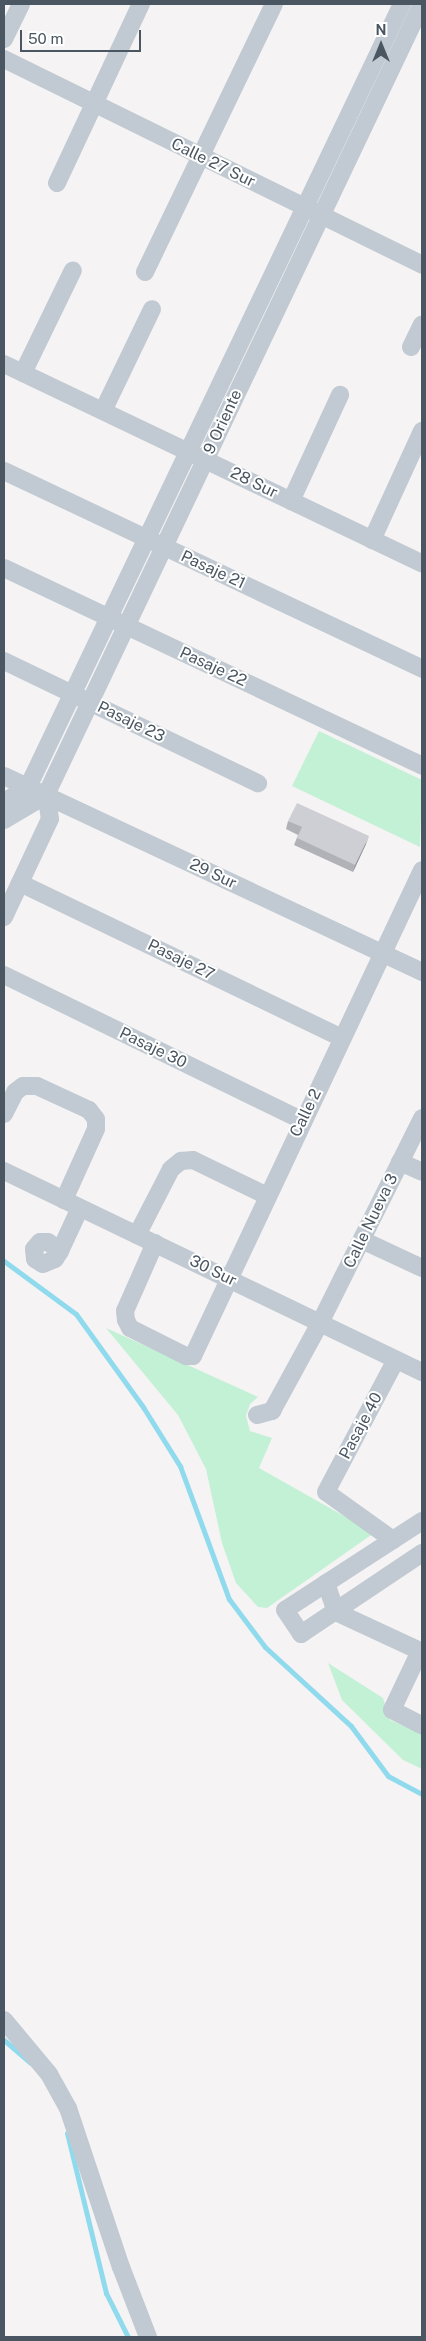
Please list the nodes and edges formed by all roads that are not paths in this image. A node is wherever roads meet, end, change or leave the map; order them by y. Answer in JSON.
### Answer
{"nodes":[{"id":1,"x":21,"y":4,"type":"edge"},
{"id":2,"x":141,"y":4,"type":"edge"},
{"id":3,"x":274,"y":4,"type":"edge"},
{"id":4,"x":402,"y":4,"type":"edge"},
{"id":5,"x":422,"y":4,"type":"edge"},
{"id":6,"x":4,"y":39,"type":"edge"},
{"id":7,"x":4,"y":60,"type":"edge"},
{"id":8,"x":94,"y":103,"type":"junction"},
{"id":9,"x":200,"y":157,"type":"junction"},
{"id":10,"x":57,"y":183,"type":"dead end"},
{"id":11,"x":304,"y":208,"type":"junction"},
{"id":12,"x":322,"y":216,"type":"junction"},
{"id":13,"x":422,"y":265,"type":"edge"},
{"id":14,"x":73,"y":270,"type":"dead end"},
{"id":15,"x":145,"y":272,"type":"dead end"},
{"id":16,"x":152,"y":309,"type":"dead end"},
{"id":17,"x":422,"y":324,"type":"edge"},
{"id":18,"x":411,"y":347,"type":"dead end"},
{"id":19,"x":4,"y":364,"type":"edge"},
{"id":20,"x":23,"y":374,"type":"junction"},
{"id":21,"x":340,"y":395,"type":"dead end"},
{"id":22,"x":103,"y":412,"type":"junction"},
{"id":23,"x":422,"y":431,"type":"edge"},
{"id":24,"x":188,"y":452,"type":"junction"},
{"id":25,"x":205,"y":460,"type":"junction"},
{"id":26,"x":4,"y":472,"type":"edge"},
{"id":27,"x":291,"y":501,"type":"junction"},
{"id":28,"x":146,"y":539,"type":"junction"},
{"id":29,"x":372,"y":540,"type":"junction"},
{"id":30,"x":164,"y":547,"type":"junction"},
{"id":31,"x":422,"y":563,"type":"edge"},
{"id":32,"x":4,"y":568,"type":"edge"},
{"id":33,"x":109,"y":618,"type":"junction"},
{"id":34,"x":126,"y":627,"type":"junction"},
{"id":35,"x":4,"y":661,"type":"edge"},
{"id":36,"x":422,"y":670,"type":"edge"},
{"id":37,"x":72,"y":694,"type":"junction"},
{"id":38,"x":90,"y":702,"type":"junction"},
{"id":39,"x":422,"y":766,"type":"edge"},
{"id":40,"x":4,"y":776,"type":"edge"},
{"id":41,"x":258,"y":783,"type":"dead end"},
{"id":42,"x":28,"y":787,"type":"junction"},
{"id":43,"x":46,"y":795,"type":"junction"},
{"id":44,"x":4,"y":802,"type":"edge"},
{"id":45,"x":4,"y":820,"type":"edge"},
{"id":46,"x":422,"y":870,"type":"edge"},
{"id":47,"x":20,"y":883,"type":"junction"},
{"id":48,"x":4,"y":916,"type":"edge"},
{"id":49,"x":383,"y":954,"type":"junction"},
{"id":50,"x":422,"y":972,"type":"edge"},
{"id":51,"x":4,"y":975,"type":"edge"},
{"id":52,"x":342,"y":1038,"type":"junction"},
{"id":53,"x":4,"y":1114,"type":"edge"},
{"id":54,"x":422,"y":1118,"type":"edge"},
{"id":55,"x":303,"y":1121,"type":"junction"},
{"id":56,"x":400,"y":1162,"type":"junction"},
{"id":57,"x":4,"y":1172,"type":"edge"},
{"id":58,"x":422,"y":1172,"type":"edge"},
{"id":59,"x":267,"y":1196,"type":"junction"},
{"id":60,"x":64,"y":1200,"type":"junction"},
{"id":61,"x":80,"y":1208,"type":"junction"},
{"id":62,"x":138,"y":1235,"type":"junction"},
{"id":63,"x":362,"y":1240,"type":"junction"},
{"id":64,"x":155,"y":1243,"type":"junction"},
{"id":65,"x":60,"y":1251,"type":"dead end"},
{"id":66,"x":422,"y":1268,"type":"edge"},
{"id":67,"x":227,"y":1278,"type":"junction"},
{"id":68,"x":320,"y":1323,"type":"junction"},
{"id":69,"x":396,"y":1360,"type":"junction"},
{"id":70,"x":422,"y":1372,"type":"edge"},
{"id":71,"x":257,"y":1415,"type":"dead end"},
{"id":72,"x":422,"y":1520,"type":"edge"},
{"id":73,"x":393,"y":1540,"type":"junction"},
{"id":74,"x":421,"y":1556,"type":"edge"},
{"id":75,"x":326,"y":1583,"type":"junction"},
{"id":76,"x":336,"y":1612,"type":"junction"},
{"id":77,"x":421,"y":1652,"type":"edge"},
{"id":78,"x":422,"y":1725,"type":"edge"},
{"id":79,"x":4,"y":2020,"type":"edge"},
{"id":80,"x":148,"y":2337,"type":"edge"}],
"edges":[{"from":1,"to":6,"type":"street"},
{"from":2,"to":8,"type":"street"},
{"from":3,"to":9,"type":"street"},
{"from":4,"to":11,"type":"street","name":"9 Oriente"},
{"from":5,"to":12,"type":"street","name":"9 Oriente"},
{"from":7,"to":8,"type":"street","name":"Calle 27 Sur"},
{"from":8,"to":9,"type":"street","name":"Calle 27 Sur"},
{"from":8,"to":10,"type":"street"},
{"from":9,"to":11,"type":"street","name":"Calle 27 Sur"},
{"from":9,"to":15,"type":"street"},
{"from":11,"to":12,"type":"street","name":"Calle 27 Sur"},
{"from":11,"to":24,"type":"street","name":"9 Oriente"},
{"from":12,"to":13,"type":"street","name":"Calle 27 Sur"},
{"from":12,"to":25,"type":"street","name":"9 Oriente"},
{"from":14,"to":20,"type":"street"},
{"from":16,"to":22,"type":"street"},
{"from":17,"to":18,"type":"street"},
{"from":19,"to":20,"type":"street","name":"28 Sur"},
{"from":20,"to":22,"type":"street","name":"28 Sur"},
{"from":21,"to":27,"type":"street"},
{"from":22,"to":24,"type":"street","name":"28 Sur"},
{"from":23,"to":29,"type":"street"},
{"from":24,"to":25,"type":"street","name":"28 Sur"},
{"from":24,"to":28,"type":"street","name":"9 Oriente"},
{"from":25,"to":27,"type":"street","name":"28 Sur"},
{"from":25,"to":30,"type":"street","name":"9 Oriente"},
{"from":26,"to":28,"type":"street","name":"Pasaje 21"},
{"from":27,"to":29,"type":"street","name":"28 Sur"},
{"from":28,"to":30,"type":"street","name":"Pasaje 21"},
{"from":28,"to":33,"type":"street","name":"9 Oriente"},
{"from":29,"to":31,"type":"street","name":"28 Sur"},
{"from":30,"to":34,"type":"street","name":"9 Oriente"},
{"from":30,"to":36,"type":"street","name":"Pasaje 21"},
{"from":32,"to":33,"type":"street","name":"Pasaje 22"},
{"from":33,"to":34,"type":"street","name":"Pasaje 22"},
{"from":33,"to":37,"type":"street","name":"9 Oriente"},
{"from":34,"to":38,"type":"street","name":"9 Oriente"},
{"from":34,"to":39,"type":"street","name":"Pasaje 22"},
{"from":35,"to":37,"type":"street","name":"Pasaje 23"},
{"from":37,"to":38,"type":"street","name":"Pasaje 23"},
{"from":37,"to":42,"type":"street","name":"9 Oriente"},
{"from":38,"to":41,"type":"street","name":"Pasaje 23"},
{"from":38,"to":43,"type":"street","name":"9 Oriente"},
{"from":40,"to":42,"type":"street","name":"29 Sur"},
{"from":42,"to":43,"type":"street","name":"29 Sur"},
{"from":42,"to":44,"type":"street"},
{"from":43,"to":45,"type":"street"},
{"from":43,"to":47,"type":"street"},
{"from":43,"to":49,"type":"street","name":"29 Sur"},
{"from":46,"to":49,"type":"street","name":"Calle 2"},
{"from":47,"to":48,"type":"street"},
{"from":47,"to":52,"type":"street","name":"Pasaje 27"},
{"from":49,"to":50,"type":"street","name":"29 Sur"},
{"from":49,"to":52,"type":"street","name":"Calle 2"},
{"from":51,"to":55,"type":"street","name":"Pasaje 30"},
{"from":52,"to":55,"type":"street","name":"Calle 2"},
{"from":53,"to":60,"type":"street"},
{"from":54,"to":56,"type":"street","name":"Calle Nueva 3"},
{"from":55,"to":59,"type":"street","name":"Calle 2"},
{"from":56,"to":58,"type":"street"},
{"from":56,"to":63,"type":"street","name":"Calle Nueva 3"},
{"from":57,"to":60,"type":"street","name":"30 Sur"},
{"from":59,"to":62,"type":"street"},
{"from":59,"to":67,"type":"street","name":"Calle 2"},
{"from":60,"to":61,"type":"street","name":"30 Sur"},
{"from":61,"to":62,"type":"street","name":"30 Sur"},
{"from":61,"to":65,"type":"street"},
{"from":62,"to":64,"type":"street","name":"30 Sur"},
{"from":63,"to":66,"type":"street"},
{"from":63,"to":68,"type":"street","name":"Calle Nueva 3"},
{"from":64,"to":67,"type":"street","name":"30 Sur"},
{"from":64,"to":67,"type":"street","name":"Calle 2"},
{"from":67,"to":68,"type":"street","name":"30 Sur"},
{"from":68,"to":69,"type":"street","name":"30 Sur"},
{"from":68,"to":71,"type":"street","name":"Calle Nueva 3"},
{"from":69,"to":70,"type":"street","name":"30 Sur"},
{"from":69,"to":73,"type":"street","name":"Pasaje 40"},
{"from":72,"to":73,"type":"street"},
{"from":73,"to":75,"type":"street"},
{"from":74,"to":76,"type":"street"},
{"from":75,"to":76,"type":"street"},
{"from":75,"to":76,"type":"street"},
{"from":76,"to":77,"type":"street"},
{"from":77,"to":78,"type":"street"},
{"from":79,"to":80,"type":"street"}]}
